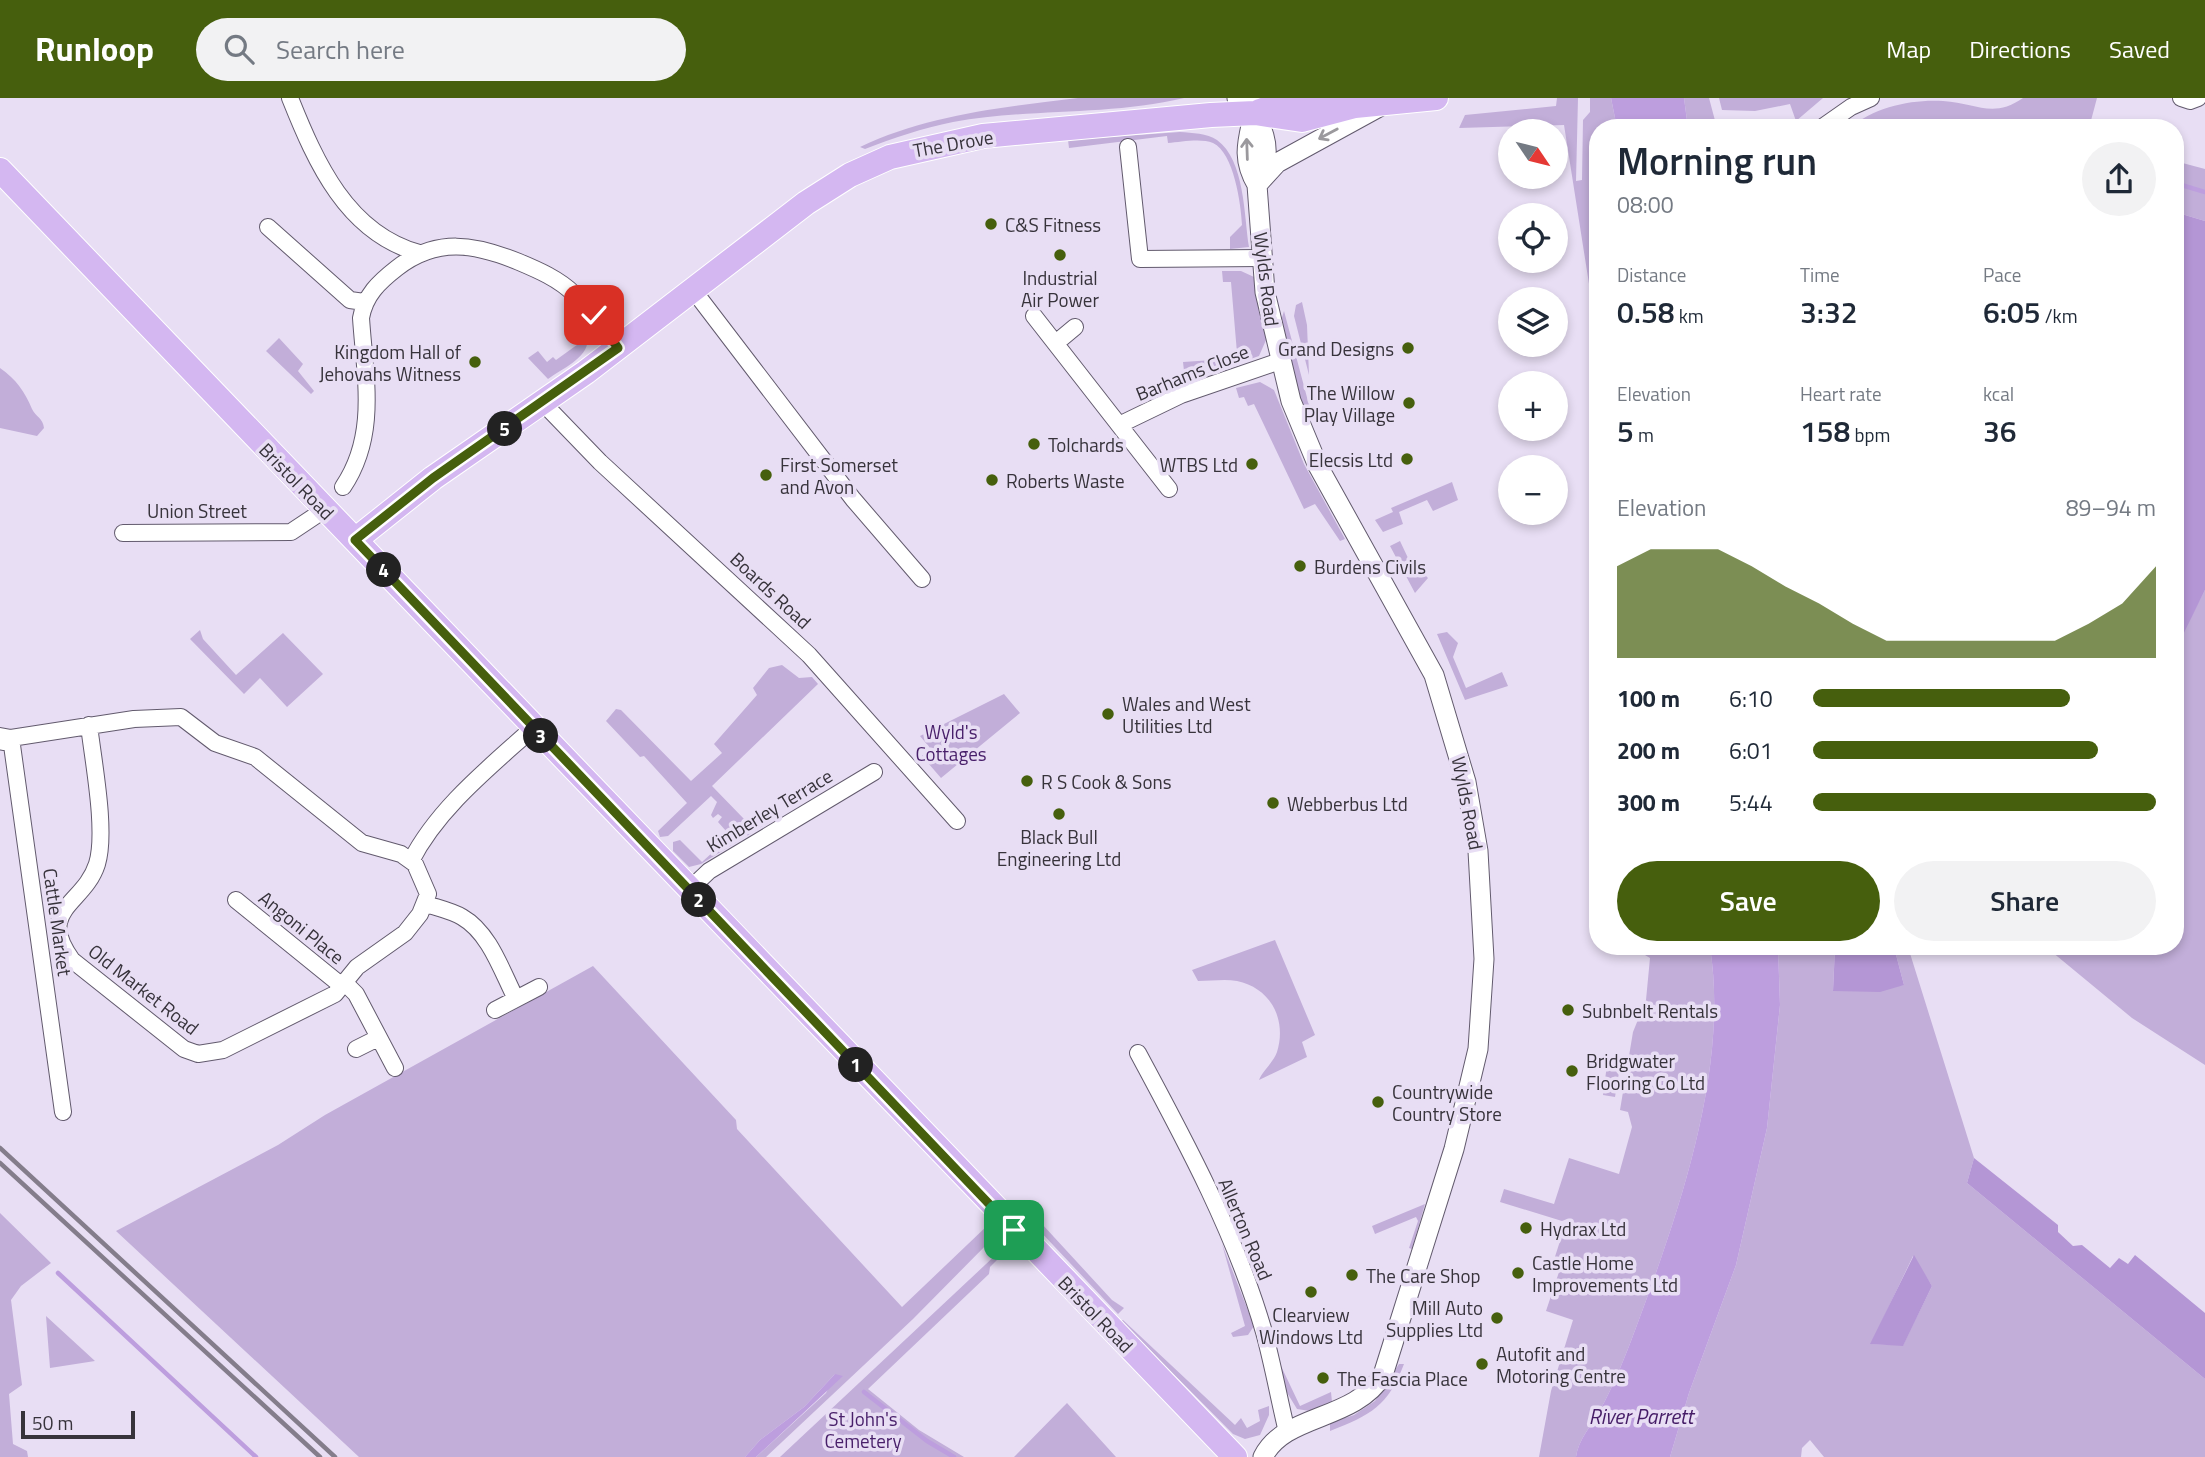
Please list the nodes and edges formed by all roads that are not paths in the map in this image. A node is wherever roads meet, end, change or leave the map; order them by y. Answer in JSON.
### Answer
{"nodes":[{"id":1,"x":290,"y":98,"type":"edge"},
{"id":2,"x":1436,"y":98,"type":"edge"},
{"id":3,"x":1871,"y":98,"type":"edge"},
{"id":4,"x":2181,"y":98,"type":"edge"},
{"id":5,"x":2198,"y":98,"type":"edge"},
{"id":6,"x":1249,"y":103,"type":"edge"},
{"id":7,"x":1388,"y":103,"type":"junction"},
{"id":8,"x":1834,"y":119,"type":"edge"},
{"id":9,"x":1128,"y":147,"type":"dead end"},
{"id":10,"x":0,"y":170,"type":"edge"},
{"id":11,"x":1257,"y":185,"type":"junction"},
{"id":12,"x":268,"y":227,"type":"dead end"},
{"id":13,"x":419,"y":253,"type":"junction"},
{"id":14,"x":1261,"y":258,"type":"junction"},
{"id":15,"x":694,"y":291,"type":"junction"},
{"id":16,"x":364,"y":302,"type":"junction"},
{"id":17,"x":1034,"y":316,"type":"dead end"},
{"id":18,"x":1075,"y":327,"type":"dead end"},
{"id":19,"x":1057,"y":342,"type":"junction"},
{"id":20,"x":618,"y":348,"type":"junction"},
{"id":21,"x":1280,"y":361,"type":"junction"},
{"id":22,"x":543,"y":403,"type":"junction"},
{"id":23,"x":1121,"y":424,"type":"junction"},
{"id":24,"x":343,"y":487,"type":"dead end"},
{"id":25,"x":1169,"y":489,"type":"dead end"},
{"id":26,"x":316,"y":501,"type":"junction"},
{"id":27,"x":272,"y":531,"type":"junction"},
{"id":28,"x":123,"y":533,"type":"dead end"},
{"id":29,"x":355,"y":540,"type":"junction"},
{"id":30,"x":922,"y":579,"type":"dead end"},
{"id":31,"x":89,"y":725,"type":"junction"},
{"id":32,"x":533,"y":727,"type":"junction"},
{"id":33,"x":4,"y":739,"type":"edge"},
{"id":34,"x":874,"y":772,"type":"dead end"},
{"id":35,"x":957,"y":821,"type":"dead end"},
{"id":36,"x":411,"y":861,"type":"junction"},
{"id":37,"x":689,"y":890,"type":"junction"},
{"id":38,"x":236,"y":900,"type":"dead end"},
{"id":39,"x":426,"y":904,"type":"junction"},
{"id":40,"x":344,"y":985,"type":"junction"},
{"id":41,"x":539,"y":987,"type":"dead end"},
{"id":42,"x":516,"y":999,"type":"junction"},
{"id":43,"x":495,"y":1010,"type":"dead end"},
{"id":44,"x":378,"y":1038,"type":"junction"},
{"id":45,"x":356,"y":1049,"type":"dead end"},
{"id":46,"x":1138,"y":1053,"type":"dead end"},
{"id":47,"x":395,"y":1068,"type":"dead end"},
{"id":48,"x":63,"y":1112,"type":"dead end"},
{"id":49,"x":1287,"y":1432,"type":"junction"},
{"id":50,"x":1235,"y":1457,"type":"edge"},
{"id":51,"x":1263,"y":1457,"type":"edge"}],
"edges":[{"from":1,"to":13,"type":"street"},
{"from":2,"to":7,"type":"main road","name":"The Drove"},
{"from":3,"to":8,"type":"street"},
{"from":4,"to":5,"type":"street"},
{"from":6,"to":7,"type":"main road","name":"The Drove"},
{"from":6,"to":11,"type":"street","name":"Wylds Road"},
{"from":6,"to":15,"type":"main road","name":"The Drove"},
{"from":7,"to":11,"type":"street","one_way":true},
{"from":9,"to":14,"type":"street"},
{"from":10,"to":26,"type":"main road","name":"Bristol Road"},
{"from":11,"to":14,"type":"street","name":"Wylds Road"},
{"from":12,"to":16,"type":"street"},
{"from":13,"to":16,"type":"street"},
{"from":13,"to":20,"type":"street"},
{"from":14,"to":21,"type":"street","name":"Wylds Road"},
{"from":15,"to":20,"type":"main road","name":"The Drove"},
{"from":15,"to":30,"type":"street"},
{"from":16,"to":24,"type":"street"},
{"from":17,"to":19,"type":"street","name":"Barhams Close"},
{"from":18,"to":19,"type":"street"},
{"from":19,"to":23,"type":"street","name":"Barhams Close"},
{"from":20,"to":22,"type":"main road","name":"The Drove"},
{"from":21,"to":23,"type":"street","name":"Barhams Close"},
{"from":21,"to":49,"type":"street","name":"Wylds Road"},
{"from":22,"to":29,"type":"main road","name":"The Drove"},
{"from":22,"to":35,"type":"street","name":"Boards Road"},
{"from":23,"to":25,"type":"street","name":"Barhams Close"},
{"from":26,"to":27,"type":"street","name":"Union Street"},
{"from":26,"to":27,"type":"street","name":"Union Street"},
{"from":26,"to":29,"type":"main road","name":"Bristol Road"},
{"from":27,"to":28,"type":"street","name":"Union Street"},
{"from":29,"to":32,"type":"main road","name":"Bristol Road"},
{"from":31,"to":33,"type":"street","name":"Cattle Market"},
{"from":31,"to":36,"type":"street","name":"Cattle Market"},
{"from":31,"to":40,"type":"street","name":"Old Market Road"},
{"from":32,"to":36,"type":"street"},
{"from":32,"to":37,"type":"main road","name":"Bristol Road"},
{"from":33,"to":48,"type":"street","name":"Cattle Market"},
{"from":34,"to":37,"type":"street","name":"Kimberley Terrace"},
{"from":36,"to":39,"type":"street"},
{"from":37,"to":50,"type":"main road","name":"Bristol Road"},
{"from":38,"to":40,"type":"street","name":"Angoni Place"},
{"from":39,"to":40,"type":"street","name":"Old Market Road"},
{"from":39,"to":42,"type":"street"},
{"from":40,"to":44,"type":"street","name":"Angoni Place"},
{"from":41,"to":42,"type":"street"},
{"from":42,"to":43,"type":"street"},
{"from":44,"to":45,"type":"street"},
{"from":44,"to":47,"type":"street","name":"Angoni Place"},
{"from":46,"to":49,"type":"street","name":"Allerton Road"},
{"from":49,"to":51,"type":"street","name":"Wylds Road"}]}
